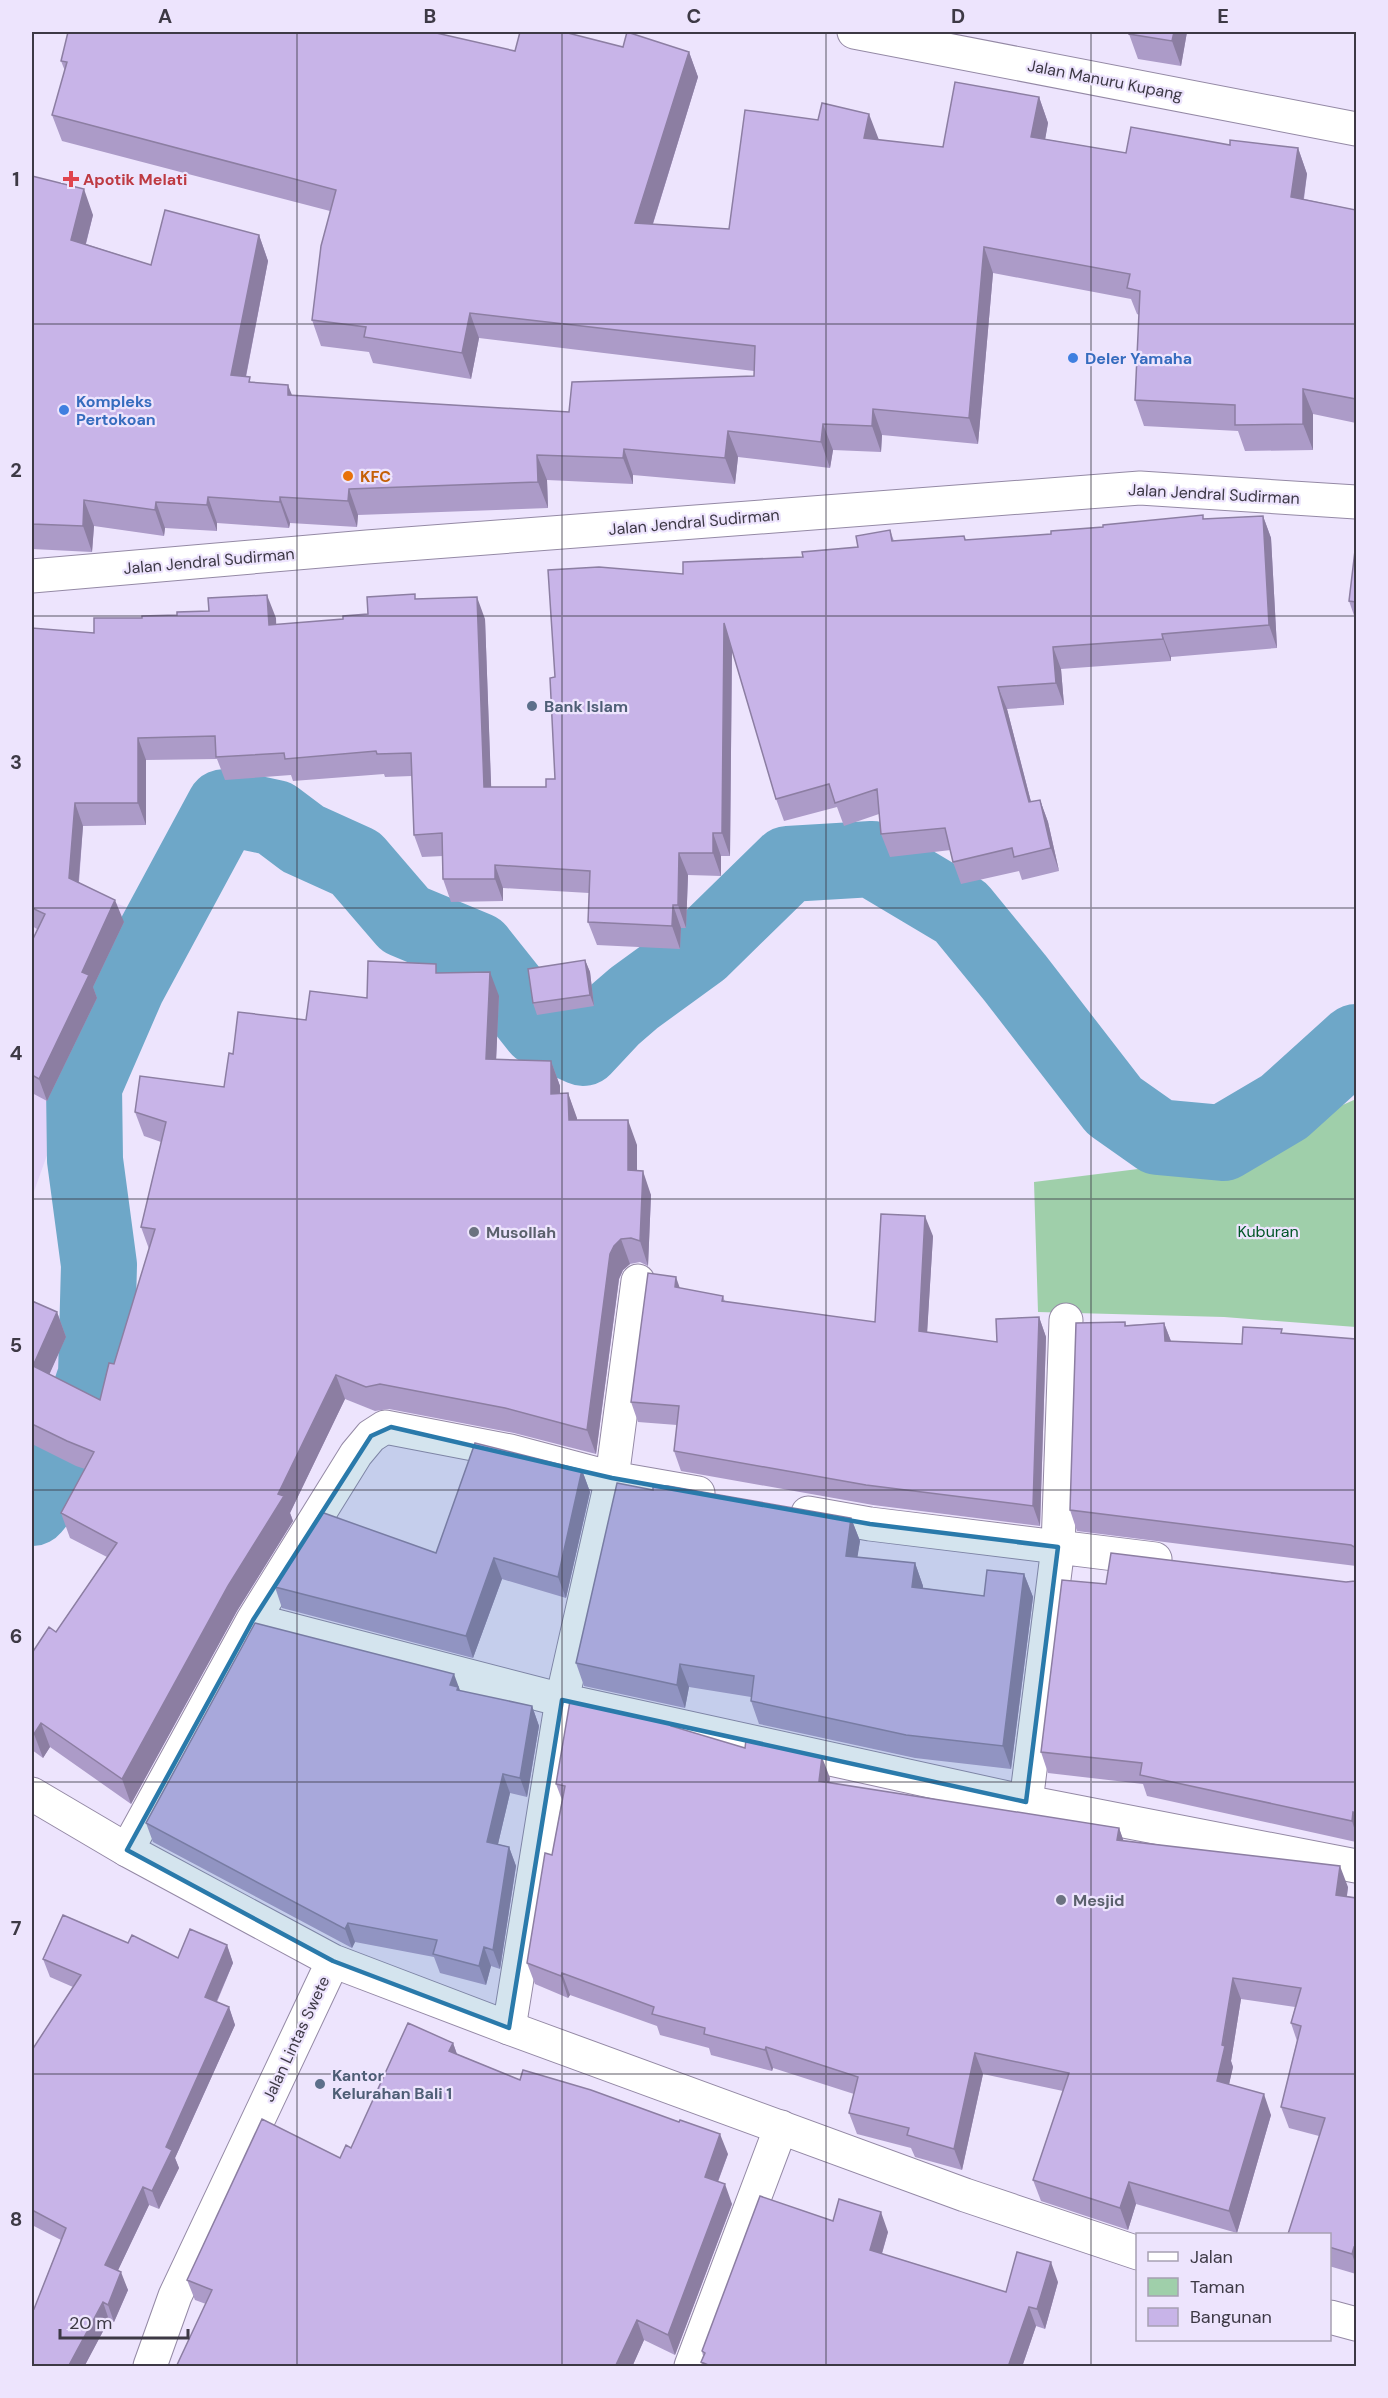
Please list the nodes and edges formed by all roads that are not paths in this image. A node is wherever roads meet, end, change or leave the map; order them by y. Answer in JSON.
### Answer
{"nodes":[{"id":1,"x":854,"y":32,"type":"edge"},
{"id":2,"x":1356,"y":129,"type":"edge"},
{"id":3,"x":1356,"y":502,"type":"edge"},
{"id":4,"x":32,"y":576,"type":"edge"},
{"id":5,"x":638,"y":1281,"type":"dead end"},
{"id":6,"x":1066,"y":1320,"type":"dead end"},
{"id":7,"x":612,"y":1478,"type":"junction"},
{"id":8,"x":729,"y":1499,"type":"edge"},
{"id":9,"x":776,"y":1507,"type":"edge"},
{"id":10,"x":1058,"y":1547,"type":"junction"},
{"id":11,"x":1185,"y":1563,"type":"edge"},
{"id":12,"x":253,"y":1620,"type":"junction"},
{"id":13,"x":562,"y":1700,"type":"junction"},
{"id":14,"x":32,"y":1794,"type":"edge"},
{"id":15,"x":1026,"y":1802,"type":"junction"},
{"id":16,"x":126,"y":1850,"type":"junction"},
{"id":17,"x":1356,"y":1866,"type":"edge"},
{"id":18,"x":333,"y":1961,"type":"junction"},
{"id":19,"x":509,"y":2028,"type":"junction"},
{"id":20,"x":781,"y":2127,"type":"junction"},
{"id":21,"x":1136,"y":2253,"type":"edge"},
{"id":22,"x":1331,"y":2318,"type":"edge"},
{"id":23,"x":1356,"y":2324,"type":"edge"},
{"id":24,"x":150,"y":2367,"type":"edge"},
{"id":25,"x":691,"y":2367,"type":"edge"}],
"edges":[{"from":1,"to":2,"type":"main road","name":"Jalan Manuru Kupang"},
{"from":3,"to":4,"type":"main road","name":"Jalan Jendral Sudirman"},
{"from":5,"to":7,"type":"main road"},
{"from":6,"to":10,"type":"main road"},
{"from":7,"to":8,"type":"main road"},
{"from":7,"to":12,"type":"main road"},
{"from":7,"to":13,"type":"main road"},
{"from":9,"to":10,"type":"main road"},
{"from":10,"to":11,"type":"main road"},
{"from":10,"to":15,"type":"main road"},
{"from":12,"to":13,"type":"main road"},
{"from":12,"to":16,"type":"main road"},
{"from":13,"to":15,"type":"main road"},
{"from":13,"to":19,"type":"main road"},
{"from":14,"to":16,"type":"main road","name":"Jalan Lintas Swete"},
{"from":15,"to":17,"type":"main road"},
{"from":16,"to":18,"type":"main road","name":"Jalan Lintas Swete"},
{"from":18,"to":19,"type":"main road"},
{"from":18,"to":24,"type":"main road","name":"Jalan Lintas Swete"},
{"from":19,"to":20,"type":"main road"},
{"from":20,"to":21,"type":"main road"},
{"from":20,"to":25,"type":"main road"},
{"from":22,"to":23,"type":"main road"}]}
